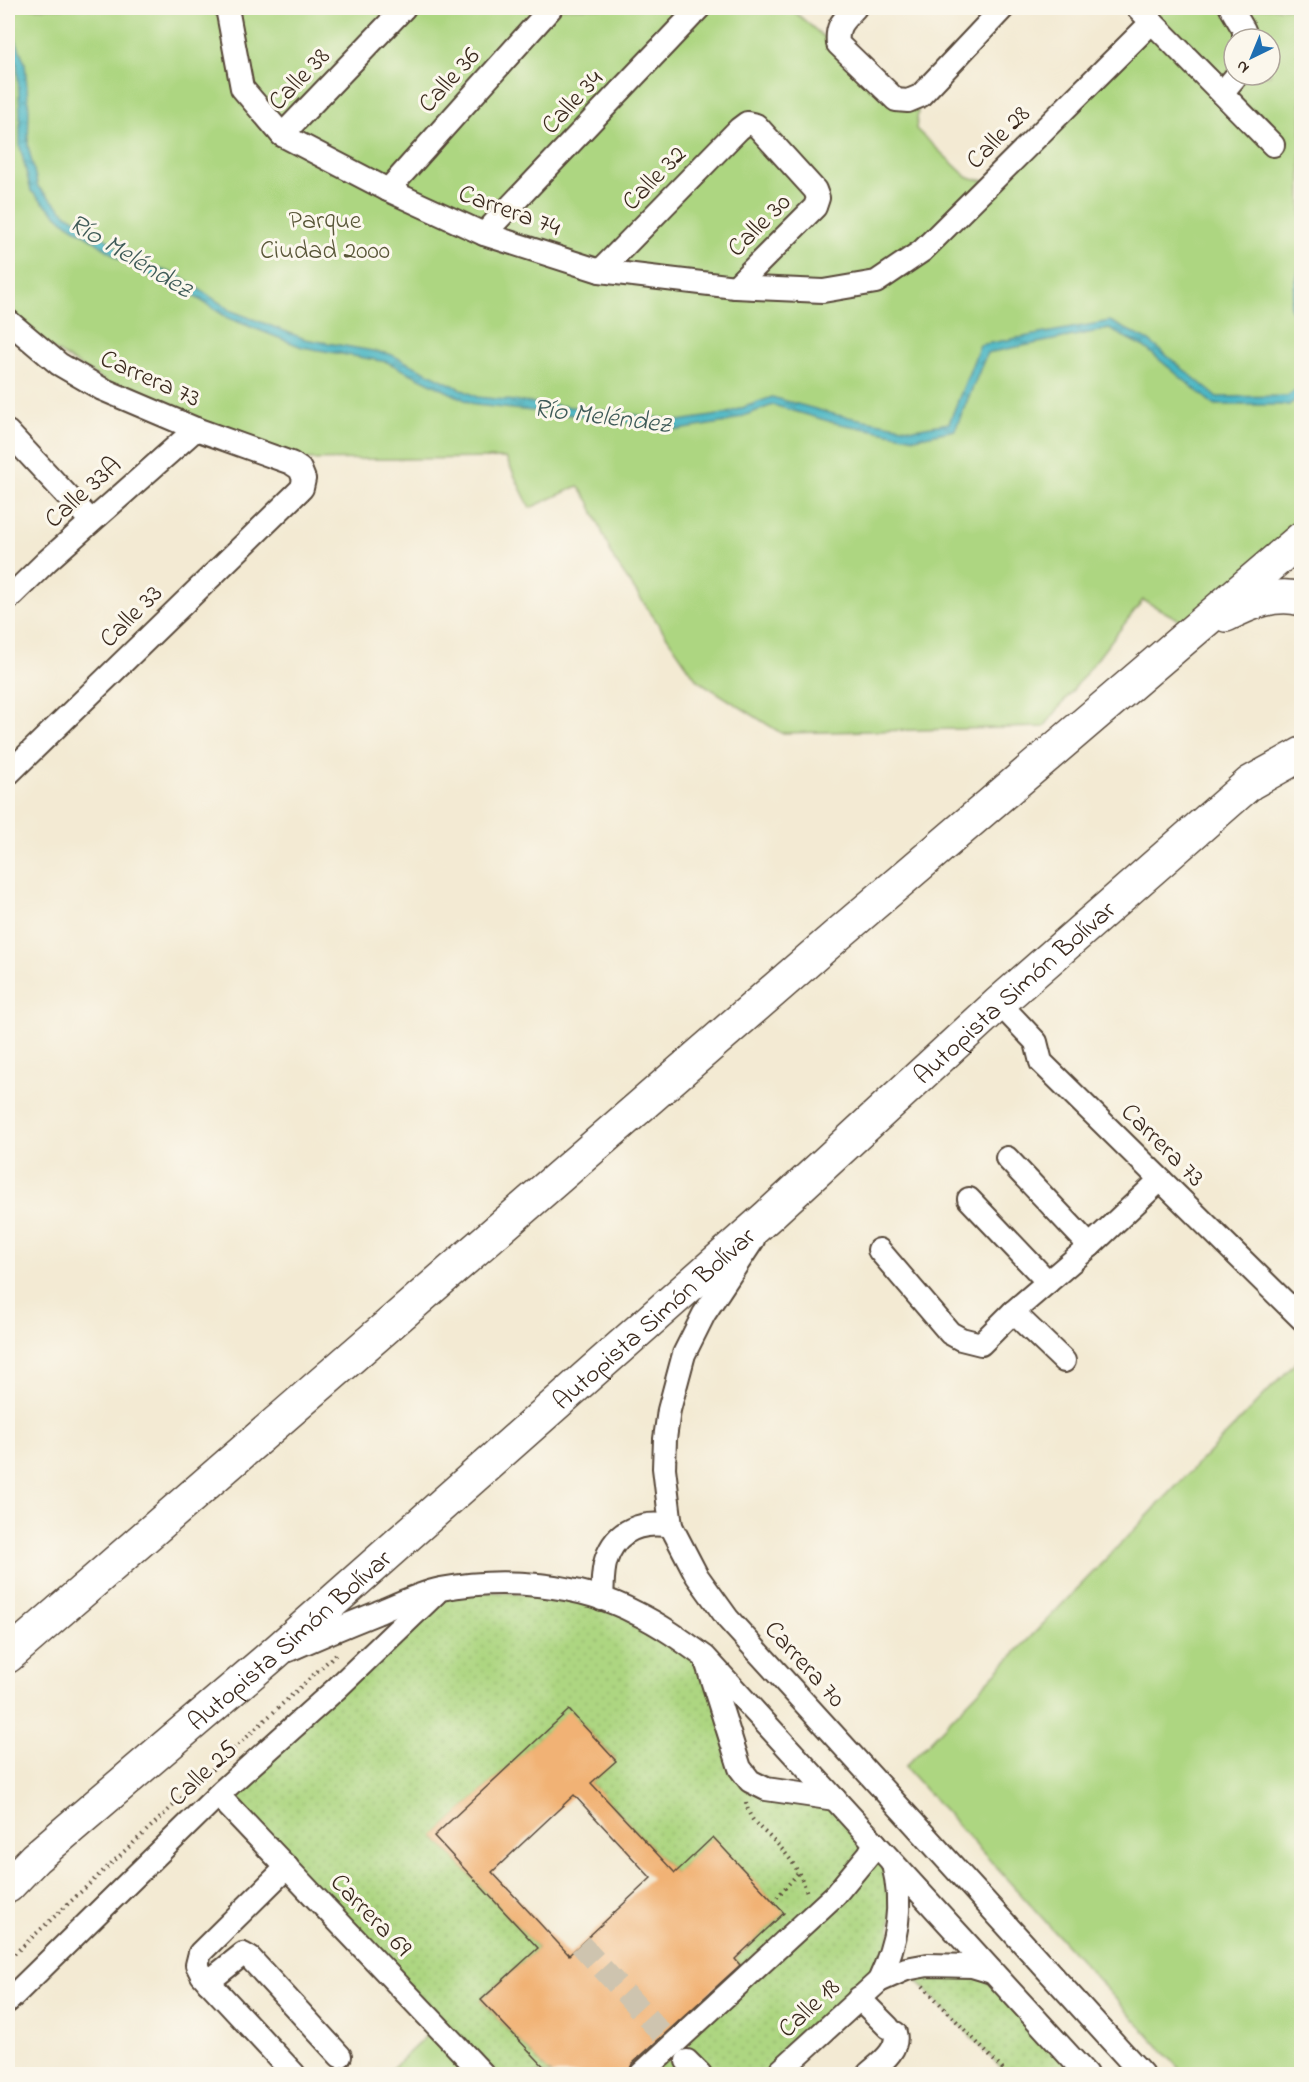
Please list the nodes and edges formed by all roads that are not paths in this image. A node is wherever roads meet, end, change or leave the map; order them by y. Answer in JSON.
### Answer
{"nodes":[{"id":1,"x":405,"y":8,"type":"edge"},
{"id":2,"x":551,"y":8,"type":"edge"},
{"id":3,"x":699,"y":8,"type":"edge"},
{"id":4,"x":855,"y":8,"type":"edge"},
{"id":5,"x":1003,"y":8,"type":"edge"},
{"id":6,"x":1231,"y":8,"type":"edge"},
{"id":7,"x":232,"y":12,"type":"edge"},
{"id":8,"x":1145,"y":15,"type":"edge"},
{"id":9,"x":1242,"y":27,"type":"edge"},
{"id":10,"x":1227,"y":87,"type":"edge"},
{"id":11,"x":1222,"y":93,"type":"junction"},
{"id":12,"x":747,"y":123,"type":"joint"},
{"id":13,"x":282,"y":135,"type":"junction"},
{"id":14,"x":1273,"y":145,"type":"dead end"},
{"id":15,"x":388,"y":189,"type":"junction"},
{"id":16,"x":484,"y":234,"type":"junction"},
{"id":17,"x":600,"y":271,"type":"junction"},
{"id":18,"x":876,"y":282,"type":"joint"},
{"id":19,"x":735,"y":287,"type":"junction"},
{"id":20,"x":8,"y":321,"type":"edge"},
{"id":21,"x":196,"y":429,"type":"junction"},
{"id":22,"x":8,"y":432,"type":"edge"},
{"id":23,"x":293,"y":497,"type":"joint"},
{"id":24,"x":91,"y":521,"type":"junction"},
{"id":25,"x":1302,"y":538,"type":"edge"},
{"id":26,"x":8,"y":599,"type":"edge"},
{"id":27,"x":1302,"y":599,"type":"edge"},
{"id":28,"x":1196,"y":629,"type":"junction"},
{"id":29,"x":1292,"y":758,"type":"edge"},
{"id":30,"x":8,"y":774,"type":"edge"},
{"id":31,"x":999,"y":1003,"type":"junction"},
{"id":32,"x":1007,"y":1158,"type":"dead end"},
{"id":33,"x":1160,"y":1180,"type":"junction"},
{"id":34,"x":969,"y":1199,"type":"dead end"},
{"id":35,"x":768,"y":1216,"type":"junction"},
{"id":36,"x":1090,"y":1246,"type":"junction"},
{"id":37,"x":879,"y":1250,"type":"dead end"},
{"id":38,"x":1048,"y":1282,"type":"junction"},
{"id":39,"x":1013,"y":1312,"type":"junction"},
{"id":40,"x":1301,"y":1318,"type":"edge"},
{"id":41,"x":1064,"y":1361,"type":"dead end"},
{"id":42,"x":671,"y":1526,"type":"junction"},
{"id":43,"x":440,"y":1589,"type":"junction"},
{"id":44,"x":602,"y":1599,"type":"junction"},
{"id":45,"x":8,"y":1656,"type":"edge"},
{"id":46,"x":705,"y":1657,"type":"junction"},
{"id":47,"x":268,"y":1659,"type":"junction"},
{"id":48,"x":219,"y":1795,"type":"junction"},
{"id":49,"x":835,"y":1799,"type":"junction"},
{"id":50,"x":875,"y":1843,"type":"junction"},
{"id":51,"x":21,"y":1861,"type":"edge"},
{"id":52,"x":893,"y":1863,"type":"junction"},
{"id":53,"x":287,"y":1867,"type":"junction"},
{"id":54,"x":8,"y":1886,"type":"edge"},
{"id":55,"x":992,"y":1972,"type":"junction"},
{"id":56,"x":879,"y":1981,"type":"junction"},
{"id":57,"x":208,"y":1982,"type":"junction"},
{"id":58,"x":859,"y":1998,"type":"junction"},
{"id":59,"x":8,"y":2001,"type":"edge"},
{"id":60,"x":340,"y":2056,"type":"dead end"},
{"id":61,"x":294,"y":2074,"type":"edge"},
{"id":62,"x":483,"y":2074,"type":"edge"},
{"id":63,"x":641,"y":2074,"type":"edge"},
{"id":64,"x":777,"y":2074,"type":"edge"},
{"id":65,"x":868,"y":2074,"type":"edge"},
{"id":66,"x":1086,"y":2074,"type":"edge"},
{"id":67,"x":1142,"y":2074,"type":"edge"}],
"edges":[{"from":1,"to":13,"type":"street","name":"Calle 38"},
{"from":2,"to":15,"type":"street","name":"Calle 36"},
{"from":3,"to":16,"type":"street","name":"Calle 34"},
{"from":4,"to":5,"type":"street"},
{"from":6,"to":9,"type":"street"},
{"from":7,"to":13,"type":"street","name":"Carrera 74"},
{"from":8,"to":11,"type":"street"},
{"from":8,"to":18,"type":"street","name":"Calle 28"},
{"from":10,"to":11,"type":"street"},
{"from":11,"to":14,"type":"street"},
{"from":12,"to":17,"type":"street","name":"Calle 32"},
{"from":12,"to":19,"type":"street","name":"Calle 30"},
{"from":13,"to":15,"type":"street","name":"Carrera 74"},
{"from":15,"to":16,"type":"street","name":"Carrera 74"},
{"from":16,"to":17,"type":"street","name":"Carrera 74"},
{"from":17,"to":19,"type":"street","name":"Carrera 74"},
{"from":18,"to":19,"type":"street","name":"Carrera 74"},
{"from":20,"to":21,"type":"street","name":"Carrera 73"},
{"from":21,"to":23,"type":"street","name":"Carrera 73"},
{"from":21,"to":24,"type":"street","name":"Calle 33A"},
{"from":22,"to":24,"type":"street"},
{"from":23,"to":30,"type":"street","name":"Calle 33"},
{"from":24,"to":26,"type":"street","name":"Calle 33A"},
{"from":25,"to":28,"type":"highway"},
{"from":27,"to":28,"type":"highway"},
{"from":28,"to":45,"type":"highway"},
{"from":29,"to":31,"type":"highway","name":"Autopista Simón Bolívar"},
{"from":31,"to":33,"type":"street","name":"Carrera 73"},
{"from":31,"to":35,"type":"highway","name":"Autopista Simón Bolívar"},
{"from":32,"to":36,"type":"street"},
{"from":33,"to":36,"type":"street"},
{"from":33,"to":40,"type":"street","name":"Carrera 73"},
{"from":34,"to":38,"type":"street"},
{"from":35,"to":42,"type":"street","name":"Carrera 70"},
{"from":35,"to":47,"type":"highway","name":"Autopista Simón Bolívar"},
{"from":36,"to":38,"type":"street"},
{"from":37,"to":39,"type":"street"},
{"from":38,"to":39,"type":"street"},
{"from":39,"to":41,"type":"street"},
{"from":42,"to":44,"type":"street"},
{"from":42,"to":67,"type":"street","name":"Carrera 70"},
{"from":43,"to":44,"type":"street"},
{"from":43,"to":47,"type":"street"},
{"from":43,"to":48,"type":"street","name":"Calle 25"},
{"from":44,"to":46,"type":"street"},
{"from":46,"to":49,"type":"street"},
{"from":46,"to":49,"type":"street"},
{"from":47,"to":51,"type":"highway","name":"Autopista Simón Bolívar"},
{"from":48,"to":53,"type":"street","name":"Carrera 69"},
{"from":48,"to":59,"type":"street","name":"Calle 25"},
{"from":49,"to":50,"type":"street"},
{"from":50,"to":52,"type":"street"},
{"from":50,"to":63,"type":"street"},
{"from":51,"to":54,"type":"highway","name":"Autopista Simón Bolívar"},
{"from":52,"to":55,"type":"street"},
{"from":52,"to":56,"type":"street","name":"Calle 18"},
{"from":53,"to":57,"type":"street"},
{"from":53,"to":62,"type":"street","name":"Carrera 69"},
{"from":55,"to":56,"type":"street","name":"Calle 18"},
{"from":55,"to":66,"type":"street"},
{"from":56,"to":58,"type":"street","name":"Calle 18"},
{"from":57,"to":60,"type":"street"},
{"from":57,"to":61,"type":"street"},
{"from":58,"to":64,"type":"street","name":"Calle 18"},
{"from":58,"to":65,"type":"street"}]}
